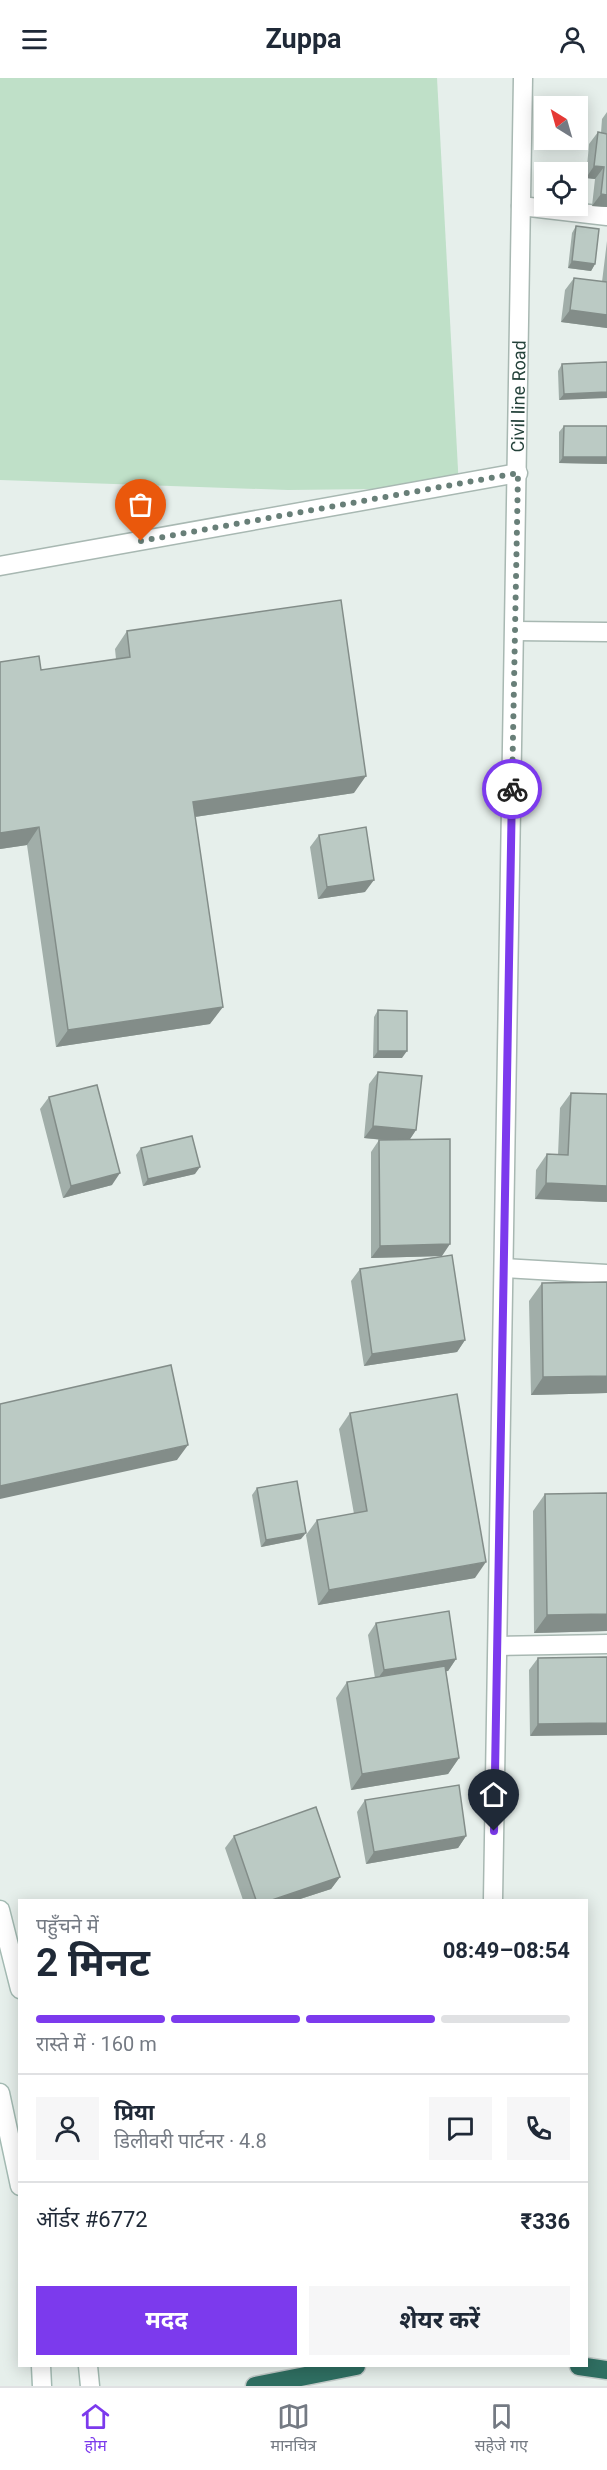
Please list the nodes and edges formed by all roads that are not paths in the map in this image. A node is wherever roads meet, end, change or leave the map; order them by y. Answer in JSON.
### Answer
{"nodes":[{"id":1,"x":523,"y":78,"type":"edge"},
{"id":2,"x":521,"y":206,"type":"junction"},
{"id":3,"x":607,"y":216,"type":"edge"},
{"id":4,"x":518,"y":473,"type":"junction"},
{"id":5,"x":0,"y":566,"type":"edge"},
{"id":6,"x":515,"y":631,"type":"junction"},
{"id":7,"x":607,"y":632,"type":"edge"},
{"id":8,"x":504,"y":1268,"type":"junction"},
{"id":9,"x":607,"y":1274,"type":"edge"},
{"id":10,"x":607,"y":1644,"type":"edge"},
{"id":11,"x":498,"y":1646,"type":"junction"},
{"id":12,"x":493,"y":1899,"type":"edge"},
{"id":13,"x":0,"y":1911,"type":"edge"},
{"id":14,"x":18,"y":1981,"type":"edge"},
{"id":15,"x":0,"y":2093,"type":"edge"},
{"id":16,"x":18,"y":2177,"type":"edge"},
{"id":17,"x":41,"y":2367,"type":"edge"},
{"id":18,"x":88,"y":2367,"type":"edge"},
{"id":19,"x":351,"y":2367,"type":"edge"},
{"id":20,"x":586,"y":2367,"type":"edge"},
{"id":21,"x":607,"y":2370,"type":"edge"},
{"id":22,"x":42,"y":2386,"type":"edge"},
{"id":23,"x":90,"y":2386,"type":"edge"},
{"id":24,"x":255,"y":2386,"type":"edge"}],
"edges":[{"from":1,"to":2,"type":"street","name":"Civil line Road"},
{"from":2,"to":3,"type":"street"},
{"from":2,"to":4,"type":"street","name":"Civil line Road"},
{"from":4,"to":5,"type":"street"},
{"from":4,"to":6,"type":"street","name":"Civil line Road"},
{"from":6,"to":7,"type":"street"},
{"from":6,"to":8,"type":"street","name":"Civil line Road"},
{"from":8,"to":9,"type":"street"},
{"from":8,"to":11,"type":"street","name":"Civil line Road"},
{"from":10,"to":11,"type":"street"},
{"from":11,"to":12,"type":"street","name":"Civil line Road"},
{"from":13,"to":14,"type":"street"},
{"from":15,"to":16,"type":"street"},
{"from":17,"to":22,"type":"street"},
{"from":18,"to":23,"type":"street"},
{"from":19,"to":24,"type":"highway"},
{"from":20,"to":21,"type":"highway"}]}
